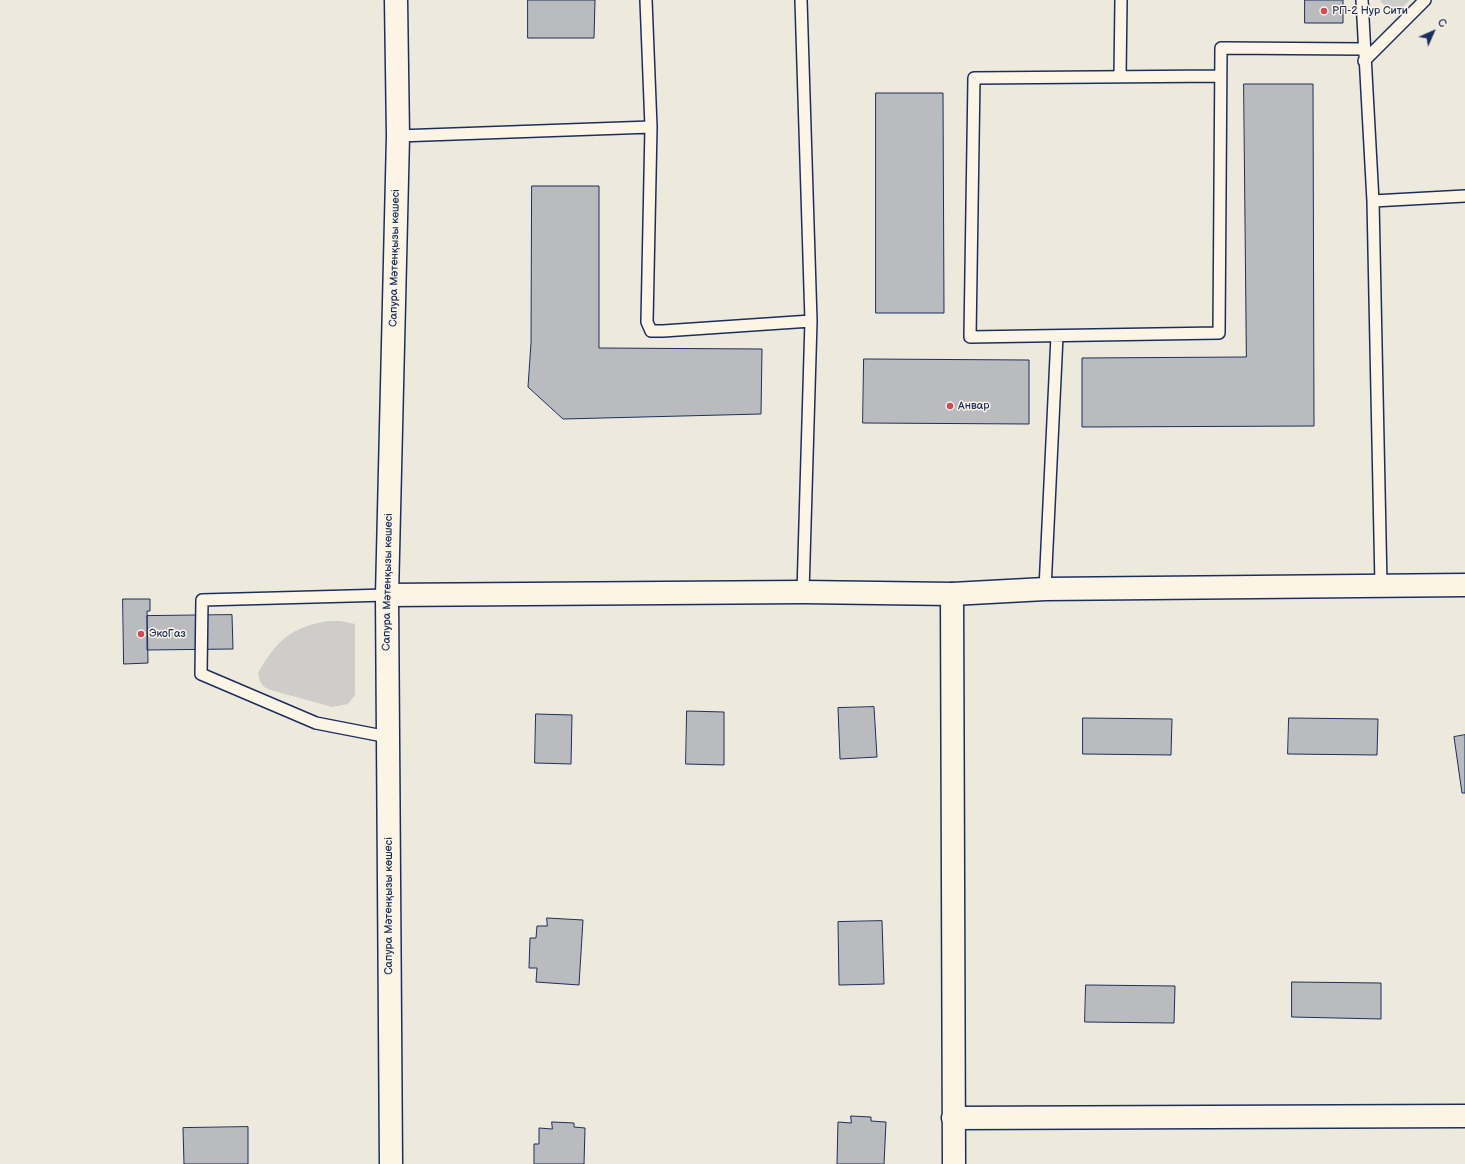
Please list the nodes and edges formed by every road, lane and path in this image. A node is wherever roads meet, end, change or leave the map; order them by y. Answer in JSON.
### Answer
{"nodes":[{"id":1,"x":396,"y":0,"type":"edge"},
{"id":2,"x":646,"y":0,"type":"edge"},
{"id":3,"x":801,"y":0,"type":"edge"},
{"id":4,"x":1121,"y":0,"type":"edge"},
{"id":5,"x":1362,"y":0,"type":"edge"},
{"id":6,"x":1425,"y":0,"type":"edge"},
{"id":7,"x":1363,"y":48,"type":"junction"},
{"id":8,"x":1364,"y":61,"type":"junction"},
{"id":9,"x":1220,"y":76,"type":"junction"},
{"id":10,"x":1120,"y":77,"type":"junction"},
{"id":11,"x":651,"y":127,"type":"junction"},
{"id":12,"x":398,"y":136,"type":"junction"},
{"id":13,"x":1465,"y":196,"type":"edge"},
{"id":14,"x":1373,"y":201,"type":"junction"},
{"id":15,"x":811,"y":321,"type":"junction"},
{"id":16,"x":1057,"y":336,"type":"junction"},
{"id":17,"x":1465,"y":584,"type":"edge"},
{"id":18,"x":1381,"y":586,"type":"junction"},
{"id":19,"x":1045,"y":590,"type":"junction"},
{"id":20,"x":803,"y":592,"type":"junction"},
{"id":21,"x":952,"y":594,"type":"junction"},
{"id":22,"x":387,"y":595,"type":"junction"},
{"id":23,"x":388,"y":737,"type":"junction"},
{"id":24,"x":1465,"y":1116,"type":"edge"},
{"id":25,"x":953,"y":1118,"type":"junction"},
{"id":26,"x":391,"y":1164,"type":"edge"},
{"id":27,"x":954,"y":1164,"type":"edge"}],
"edges":[{"from":1,"to":12,"type":"street","name":"Сапура Мәтенқызы көшесі"},
{"from":2,"to":11,"type":"lane"},
{"from":3,"to":15,"type":"lane"},
{"from":4,"to":10,"type":"lane"},
{"from":5,"to":7,"type":"lane"},
{"from":6,"to":8,"type":"lane"},
{"from":7,"to":8,"type":"lane"},
{"from":7,"to":9,"type":"lane"},
{"from":8,"to":14,"type":"lane"},
{"from":9,"to":10,"type":"lane"},
{"from":9,"to":16,"type":"lane"},
{"from":10,"to":16,"type":"lane"},
{"from":11,"to":12,"type":"lane"},
{"from":11,"to":15,"type":"lane"},
{"from":12,"to":22,"type":"street","name":"Сапура Мәтенқызы көшесі"},
{"from":13,"to":14,"type":"lane"},
{"from":14,"to":18,"type":"lane"},
{"from":15,"to":20,"type":"lane"},
{"from":16,"to":19,"type":"lane"},
{"from":17,"to":18,"type":"street"},
{"from":18,"to":19,"type":"street"},
{"from":19,"to":21,"type":"street"},
{"from":20,"to":21,"type":"street"},
{"from":20,"to":22,"type":"street"},
{"from":21,"to":25,"type":"street"},
{"from":22,"to":23,"type":"street","name":"Сапура Мәтенқызы көшесі"},
{"from":22,"to":23,"type":"lane"},
{"from":23,"to":26,"type":"street","name":"Сапура Мәтенқызы көшесі"},
{"from":24,"to":25,"type":"street"},
{"from":25,"to":27,"type":"street"}]}
